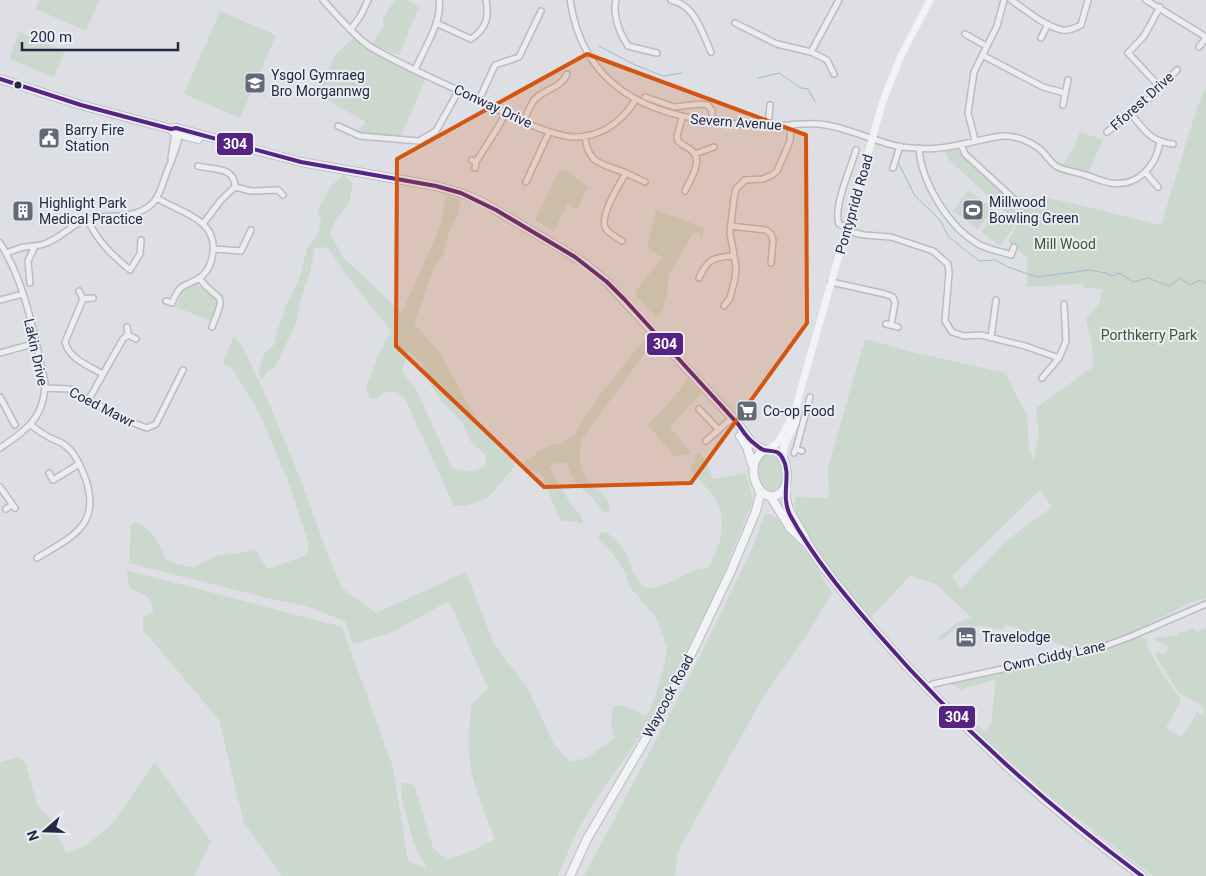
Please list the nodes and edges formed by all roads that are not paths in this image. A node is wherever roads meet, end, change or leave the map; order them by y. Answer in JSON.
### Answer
{"nodes":[{"id":1,"x":323,"y":0,"type":"edge"},
{"id":2,"x":368,"y":0,"type":"edge"},
{"id":3,"x":439,"y":0,"type":"edge"},
{"id":4,"x":486,"y":0,"type":"edge"},
{"id":5,"x":570,"y":0,"type":"edge"},
{"id":6,"x":616,"y":0,"type":"edge"},
{"id":7,"x":671,"y":0,"type":"edge"},
{"id":8,"x":930,"y":0,"type":"edge"},
{"id":9,"x":1004,"y":0,"type":"edge"},
{"id":10,"x":1010,"y":0,"type":"edge"},
{"id":11,"x":1088,"y":0,"type":"edge"},
{"id":12,"x":1146,"y":0,"type":"edge"},
{"id":13,"x":838,"y":1,"type":"edge"},
{"id":14,"x":1160,"y":7,"type":"junction"},
{"id":15,"x":541,"y":11,"type":"dead end"},
{"id":16,"x":735,"y":22,"type":"dead end"},
{"id":17,"x":436,"y":23,"type":"junction"},
{"id":18,"x":1048,"y":24,"type":"junction"},
{"id":19,"x":351,"y":28,"type":"junction"},
{"id":20,"x":965,"y":34,"type":"dead end"},
{"id":21,"x":1041,"y":38,"type":"dead end"},
{"id":22,"x":1206,"y":38,"type":"edge"},
{"id":23,"x":986,"y":46,"type":"junction"},
{"id":24,"x":1199,"y":47,"type":"dead end"},
{"id":25,"x":712,"y":52,"type":"dead end"},
{"id":26,"x":811,"y":52,"type":"junction"},
{"id":27,"x":657,"y":53,"type":"dead end"},
{"id":28,"x":982,"y":55,"type":"junction"},
{"id":29,"x":414,"y":70,"type":"junction"},
{"id":30,"x":1177,"y":70,"type":"dead end"},
{"id":31,"x":567,"y":74,"type":"dead end"},
{"id":32,"x":834,"y":74,"type":"dead end"},
{"id":33,"x":0,"y":79,"type":"edge"},
{"id":34,"x":1068,"y":80,"type":"dead end"},
{"id":35,"x":1160,"y":87,"type":"junction"},
{"id":36,"x":459,"y":90,"type":"junction"},
{"id":37,"x":1065,"y":93,"type":"junction"},
{"id":38,"x":645,"y":97,"type":"dead end"},
{"id":39,"x":636,"y":99,"type":"junction"},
{"id":40,"x":479,"y":100,"type":"junction"},
{"id":41,"x":1063,"y":105,"type":"dead end"},
{"id":42,"x":770,"y":106,"type":"dead end"},
{"id":43,"x":506,"y":112,"type":"junction"},
{"id":44,"x":1130,"y":113,"type":"junction"},
{"id":45,"x":682,"y":118,"type":"junction"},
{"id":46,"x":524,"y":121,"type":"junction"},
{"id":47,"x":712,"y":122,"type":"junction"},
{"id":48,"x":791,"y":125,"type":"junction"},
{"id":49,"x":338,"y":126,"type":"dead end"},
{"id":50,"x":768,"y":126,"type":"junction"},
{"id":51,"x":177,"y":131,"type":"junction"},
{"id":52,"x":549,"y":132,"type":"junction"},
{"id":53,"x":1107,"y":132,"type":"dead end"},
{"id":54,"x":585,"y":136,"type":"junction"},
{"id":55,"x":872,"y":138,"type":"junction"},
{"id":56,"x":975,"y":140,"type":"junction"},
{"id":57,"x":1160,"y":142,"type":"junction"},
{"id":58,"x":961,"y":144,"type":"junction"},
{"id":59,"x":1173,"y":144,"type":"dead end"},
{"id":60,"x":900,"y":146,"type":"junction"},
{"id":61,"x":714,"y":147,"type":"dead end"},
{"id":62,"x":918,"y":148,"type":"junction"},
{"id":63,"x":856,"y":150,"type":"dead end"},
{"id":64,"x":695,"y":154,"type":"junction"},
{"id":65,"x":474,"y":163,"type":"dead end"},
{"id":66,"x":198,"y":166,"type":"dead end"},
{"id":67,"x":893,"y":168,"type":"dead end"},
{"id":68,"x":626,"y":172,"type":"junction"},
{"id":69,"x":1145,"y":172,"type":"junction"},
{"id":70,"x":526,"y":182,"type":"dead end"},
{"id":71,"x":645,"y":182,"type":"dead end"},
{"id":72,"x":235,"y":187,"type":"junction"},
{"id":73,"x":1158,"y":187,"type":"dead end"},
{"id":74,"x":685,"y":191,"type":"dead end"},
{"id":75,"x":283,"y":195,"type":"dead end"},
{"id":76,"x":157,"y":198,"type":"junction"},
{"id":77,"x":1016,"y":200,"type":"dead end"},
{"id":78,"x":87,"y":219,"type":"junction"},
{"id":79,"x":203,"y":224,"type":"junction"},
{"id":80,"x":730,"y":226,"type":"junction"},
{"id":81,"x":846,"y":229,"type":"junction"},
{"id":82,"x":250,"y":230,"type":"dead end"},
{"id":83,"x":141,"y":240,"type":"dead end"},
{"id":84,"x":622,"y":242,"type":"dead end"},
{"id":85,"x":0,"y":243,"type":"edge"},
{"id":86,"x":35,"y":246,"type":"junction"},
{"id":87,"x":1014,"y":247,"type":"dead end"},
{"id":88,"x":214,"y":249,"type":"junction"},
{"id":89,"x":6,"y":253,"type":"junction"},
{"id":90,"x":733,"y":256,"type":"junction"},
{"id":91,"x":771,"y":263,"type":"dead end"},
{"id":92,"x":199,"y":278,"type":"junction"},
{"id":93,"x":699,"y":278,"type":"dead end"},
{"id":94,"x":30,"y":282,"type":"dead end"},
{"id":95,"x":831,"y":282,"type":"junction"},
{"id":96,"x":79,"y":291,"type":"dead end"},
{"id":97,"x":23,"y":294,"type":"junction"},
{"id":98,"x":94,"y":298,"type":"dead end"},
{"id":99,"x":84,"y":299,"type":"junction"},
{"id":100,"x":0,"y":300,"type":"edge"},
{"id":101,"x":996,"y":300,"type":"dead end"},
{"id":102,"x":166,"y":301,"type":"dead end"},
{"id":103,"x":1064,"y":304,"type":"dead end"},
{"id":104,"x":724,"y":306,"type":"dead end"},
{"id":105,"x":127,"y":327,"type":"dead end"},
{"id":106,"x":898,"y":327,"type":"dead end"},
{"id":107,"x":212,"y":328,"type":"dead end"},
{"id":108,"x":128,"y":335,"type":"junction"},
{"id":109,"x":991,"y":338,"type":"junction"},
{"id":110,"x":136,"y":339,"type":"dead end"},
{"id":111,"x":36,"y":343,"type":"junction"},
{"id":112,"x":0,"y":353,"type":"edge"},
{"id":113,"x":1059,"y":358,"type":"junction"},
{"id":114,"x":183,"y":370,"type":"dead end"},
{"id":115,"x":103,"y":374,"type":"junction"},
{"id":116,"x":1042,"y":378,"type":"dead end"},
{"id":117,"x":45,"y":388,"type":"junction"},
{"id":118,"x":0,"y":397,"type":"edge"},
{"id":119,"x":89,"y":399,"type":"junction"},
{"id":120,"x":798,"y":400,"type":"junction"},
{"id":121,"x":699,"y":409,"type":"dead end"},
{"id":122,"x":795,"y":414,"type":"junction"},
{"id":123,"x":731,"y":419,"type":"junction"},
{"id":124,"x":15,"y":425,"type":"dead end"},
{"id":125,"x":31,"y":425,"type":"junction"},
{"id":126,"x":719,"y":430,"type":"junction"},
{"id":127,"x":706,"y":441,"type":"dead end"},
{"id":128,"x":0,"y":448,"type":"edge"},
{"id":129,"x":766,"y":450,"type":"junction"},
{"id":130,"x":797,"y":451,"type":"dead end"},
{"id":131,"x":783,"y":457,"type":"junction"},
{"id":132,"x":80,"y":464,"type":"junction"},
{"id":133,"x":754,"y":470,"type":"junction"},
{"id":134,"x":49,"y":473,"type":"dead end"},
{"id":135,"x":0,"y":487,"type":"edge"},
{"id":136,"x":785,"y":488,"type":"junction"},
{"id":137,"x":759,"y":489,"type":"junction"},
{"id":138,"x":770,"y":496,"type":"junction"},
{"id":139,"x":6,"y":510,"type":"dead end"},
{"id":140,"x":756,"y":511,"type":"junction"},
{"id":141,"x":806,"y":543,"type":"junction"},
{"id":142,"x":38,"y":558,"type":"dead end"},
{"id":143,"x":1206,"y":604,"type":"edge"},
{"id":144,"x":928,"y":687,"type":"junction"},
{"id":145,"x":570,"y":876,"type":"edge"},
{"id":146,"x":1142,"y":876,"type":"edge"}],
"edges":[{"from":1,"to":19,"type":"street","name":"Conway Drive"},
{"from":2,"to":19,"type":"street"},
{"from":3,"to":17,"type":"street"},
{"from":4,"to":17,"type":"street"},
{"from":5,"to":39,"type":"street","name":"Severn Avenue"},
{"from":6,"to":27,"type":"street"},
{"from":7,"to":25,"type":"street"},
{"from":8,"to":55,"type":"main road","name":"Pontypridd Road"},
{"from":9,"to":23,"type":"street"},
{"from":10,"to":18,"type":"street"},
{"from":11,"to":18,"type":"street"},
{"from":12,"to":14,"type":"street"},
{"from":13,"to":26,"type":"street"},
{"from":14,"to":22,"type":"street"},
{"from":14,"to":35,"type":"street"},
{"from":15,"to":40,"type":"street"},
{"from":16,"to":26,"type":"street"},
{"from":17,"to":29,"type":"street"},
{"from":18,"to":21,"type":"street"},
{"from":19,"to":29,"type":"street","name":"Conway Drive"},
{"from":20,"to":23,"type":"street"},
{"from":22,"to":24,"type":"street"},
{"from":23,"to":28,"type":"street"},
{"from":26,"to":32,"type":"street"},
{"from":28,"to":37,"type":"street"},
{"from":28,"to":56,"type":"street"},
{"from":29,"to":36,"type":"street","name":"Conway Drive"},
{"from":30,"to":35,"type":"street","name":"Fforest Drive"},
{"from":31,"to":46,"type":"street"},
{"from":33,"to":51,"type":"main road"},
{"from":34,"to":37,"type":"street"},
{"from":35,"to":44,"type":"street","name":"Fforest Drive"},
{"from":36,"to":40,"type":"street","name":"Conway Drive"},
{"from":36,"to":49,"type":"street"},
{"from":37,"to":41,"type":"street"},
{"from":38,"to":47,"type":"street"},
{"from":39,"to":45,"type":"street","name":"Severn Avenue"},
{"from":39,"to":54,"type":"street","name":"Conway Drive"},
{"from":40,"to":43,"type":"street","name":"Conway Drive"},
{"from":42,"to":50,"type":"street"},
{"from":43,"to":46,"type":"street","name":"Conway Drive"},
{"from":43,"to":65,"type":"street"},
{"from":44,"to":53,"type":"street","name":"Fforest Drive"},
{"from":44,"to":57,"type":"street"},
{"from":45,"to":47,"type":"street","name":"Severn Avenue"},
{"from":45,"to":64,"type":"street"},
{"from":46,"to":52,"type":"street","name":"Conway Drive"},
{"from":47,"to":50,"type":"street","name":"Severn Avenue"},
{"from":48,"to":50,"type":"street","name":"Severn Avenue"},
{"from":48,"to":55,"type":"street","name":"Severn Avenue"},
{"from":48,"to":80,"type":"street"},
{"from":51,"to":76,"type":"street"},
{"from":51,"to":123,"type":"main road"},
{"from":52,"to":54,"type":"street","name":"Conway Drive"},
{"from":52,"to":70,"type":"street"},
{"from":54,"to":68,"type":"street"},
{"from":55,"to":60,"type":"street","name":"Severn Avenue"},
{"from":55,"to":81,"type":"main road","name":"Pontypridd Road"},
{"from":56,"to":58,"type":"street","name":"Severn Avenue"},
{"from":56,"to":69,"type":"street","name":"Severn Avenue"},
{"from":57,"to":59,"type":"street"},
{"from":57,"to":69,"type":"street"},
{"from":58,"to":62,"type":"street","name":"Severn Avenue"},
{"from":58,"to":77,"type":"street"},
{"from":60,"to":62,"type":"street","name":"Severn Avenue"},
{"from":60,"to":67,"type":"street"},
{"from":61,"to":64,"type":"street"},
{"from":62,"to":87,"type":"street"},
{"from":63,"to":81,"type":"street"},
{"from":64,"to":74,"type":"street"},
{"from":66,"to":72,"type":"street"},
{"from":68,"to":71,"type":"street"},
{"from":68,"to":84,"type":"street"},
{"from":69,"to":73,"type":"street"},
{"from":72,"to":75,"type":"street"},
{"from":72,"to":79,"type":"street"},
{"from":76,"to":78,"type":"street"},
{"from":76,"to":79,"type":"street"},
{"from":78,"to":83,"type":"street"},
{"from":78,"to":86,"type":"street"},
{"from":79,"to":88,"type":"street"},
{"from":80,"to":90,"type":"street"},
{"from":80,"to":91,"type":"street"},
{"from":81,"to":95,"type":"main road","name":"Pontypridd Road"},
{"from":81,"to":109,"type":"street"},
{"from":82,"to":88,"type":"street"},
{"from":85,"to":89,"type":"street","name":"Lakin Drive"},
{"from":86,"to":89,"type":"street"},
{"from":86,"to":94,"type":"street"},
{"from":88,"to":92,"type":"street"},
{"from":89,"to":97,"type":"street","name":"Lakin Drive"},
{"from":90,"to":93,"type":"street"},
{"from":90,"to":104,"type":"street"},
{"from":92,"to":102,"type":"street"},
{"from":92,"to":107,"type":"street"},
{"from":95,"to":106,"type":"street"},
{"from":95,"to":120,"type":"main road","name":"Pontypridd Road"},
{"from":96,"to":99,"type":"street"},
{"from":97,"to":100,"type":"street"},
{"from":97,"to":111,"type":"street","name":"Lakin Drive"},
{"from":98,"to":99,"type":"street"},
{"from":99,"to":115,"type":"street"},
{"from":101,"to":109,"type":"street"},
{"from":103,"to":113,"type":"street"},
{"from":105,"to":108,"type":"street"},
{"from":108,"to":110,"type":"street"},
{"from":108,"to":115,"type":"street"},
{"from":109,"to":113,"type":"street"},
{"from":111,"to":112,"type":"street"},
{"from":111,"to":117,"type":"street","name":"Lakin Drive"},
{"from":113,"to":116,"type":"street"},
{"from":114,"to":119,"type":"street","name":"Coed Mawr"},
{"from":115,"to":119,"type":"street"},
{"from":117,"to":119,"type":"street","name":"Coed Mawr"},
{"from":117,"to":125,"type":"street","name":"Lakin Drive"},
{"from":118,"to":124,"type":"street"},
{"from":120,"to":122,"type":"main road","name":"Pontypridd Road"},
{"from":120,"to":130,"type":"street"},
{"from":121,"to":126,"type":"street"},
{"from":122,"to":129,"type":"main road","name":"Pontypridd Road"},
{"from":122,"to":131,"type":"main road","name":"Pontypridd Road"},
{"from":123,"to":126,"type":"street"},
{"from":123,"to":129,"type":"main road"},
{"from":123,"to":133,"type":"main road"},
{"from":125,"to":128,"type":"street","name":"Lakin Drive"},
{"from":125,"to":132,"type":"street"},
{"from":126,"to":127,"type":"street"},
{"from":129,"to":131,"type":"main road"},
{"from":129,"to":133,"type":"main road"},
{"from":131,"to":136,"type":"main road"},
{"from":132,"to":134,"type":"street"},
{"from":132,"to":142,"type":"street"},
{"from":133,"to":137,"type":"main road"},
{"from":135,"to":139,"type":"street"},
{"from":136,"to":138,"type":"main road"},
{"from":136,"to":141,"type":"main road"},
{"from":137,"to":138,"type":"main road"},
{"from":137,"to":140,"type":"main road","name":"Waycock Road"},
{"from":138,"to":140,"type":"main road","name":"Waycock Road"},
{"from":138,"to":141,"type":"main road"},
{"from":140,"to":145,"type":"main road","name":"Waycock Road"},
{"from":141,"to":144,"type":"main road"},
{"from":143,"to":144,"type":"street","name":"Cwm Ciddy Lane"},
{"from":144,"to":146,"type":"main road"}]}
